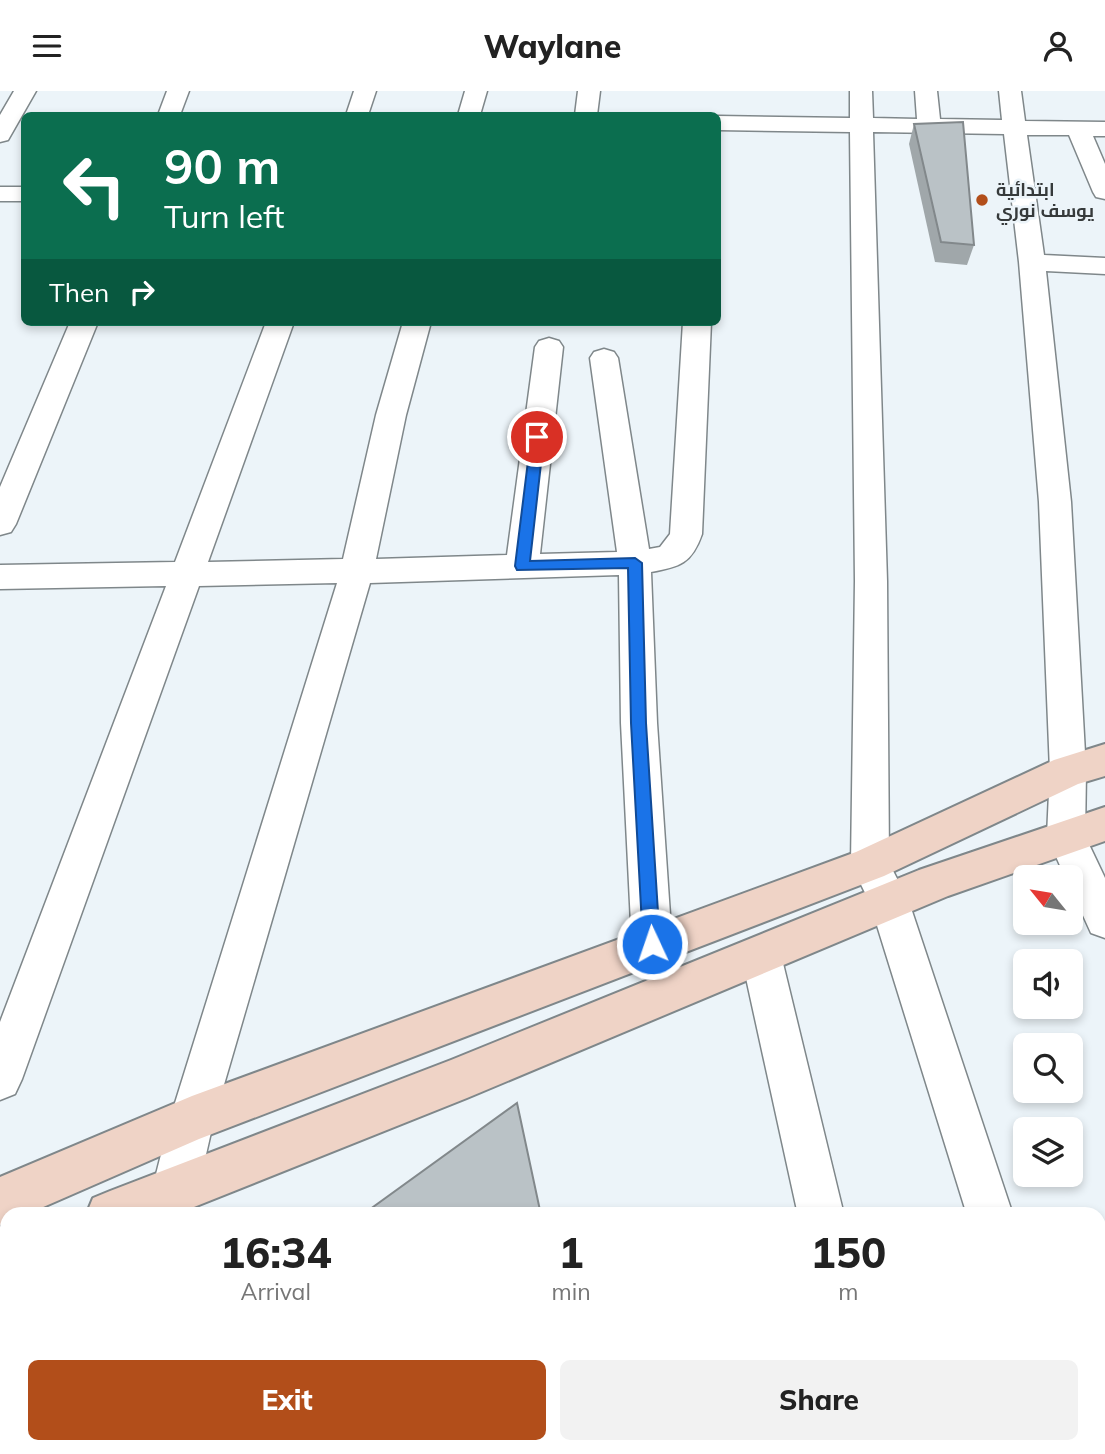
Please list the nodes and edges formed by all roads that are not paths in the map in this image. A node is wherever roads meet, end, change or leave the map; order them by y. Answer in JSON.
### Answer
{"nodes":[{"id":1,"x":25,"y":91,"type":"edge"},
{"id":2,"x":178,"y":91,"type":"edge"},
{"id":3,"x":365,"y":91,"type":"edge"},
{"id":4,"x":476,"y":91,"type":"edge"},
{"id":5,"x":589,"y":91,"type":"edge"},
{"id":6,"x":860,"y":91,"type":"edge"},
{"id":7,"x":926,"y":91,"type":"edge"},
{"id":8,"x":1010,"y":91,"type":"edge"},
{"id":9,"x":170,"y":112,"type":"edge"},
{"id":10,"x":358,"y":112,"type":"edge"},
{"id":11,"x":470,"y":112,"type":"edge"},
{"id":12,"x":586,"y":112,"type":"edge"},
{"id":13,"x":721,"y":116,"type":"edge"},
{"id":14,"x":11,"y":123,"type":"edge"},
{"id":15,"x":860,"y":124,"type":"junction"},
{"id":16,"x":929,"y":127,"type":"junction"},
{"id":17,"x":1016,"y":129,"type":"junction"},
{"id":18,"x":1078,"y":129,"type":"junction"},
{"id":19,"x":1105,"y":129,"type":"edge"},
{"id":20,"x":1105,"y":192,"type":"edge"},
{"id":21,"x":0,"y":194,"type":"edge"},
{"id":22,"x":21,"y":194,"type":"edge"},
{"id":23,"x":1031,"y":262,"type":"junction"},
{"id":24,"x":1105,"y":266,"type":"edge"},
{"id":25,"x":82,"y":326,"type":"edge"},
{"id":26,"x":279,"y":326,"type":"edge"},
{"id":27,"x":416,"y":326,"type":"edge"},
{"id":28,"x":698,"y":326,"type":"edge"},
{"id":29,"x":549,"y":347,"type":"dead end"},
{"id":30,"x":604,"y":358,"type":"dead end"},
{"id":31,"x":0,"y":524,"type":"edge"},
{"id":32,"x":635,"y":563,"type":"junction"},
{"id":33,"x":522,"y":566,"type":"junction"},
{"id":34,"x":357,"y":571,"type":"junction"},
{"id":35,"x":188,"y":574,"type":"junction"},
{"id":36,"x":0,"y":577,"type":"edge"},
{"id":37,"x":1086,"y":765,"type":"edge"},
{"id":38,"x":1085,"y":830,"type":"edge"},
{"id":39,"x":870,"y":864,"type":"junction"},
{"id":40,"x":889,"y":902,"type":"junction"},
{"id":41,"x":1105,"y":920,"type":"edge"},
{"id":42,"x":652,"y":944,"type":"junction"},
{"id":43,"x":761,"y":954,"type":"junction"},
{"id":44,"x":0,"y":1079,"type":"edge"},
{"id":45,"x":192,"y":1119,"type":"junction"},
{"id":46,"x":175,"y":1190,"type":"junction"},
{"id":47,"x":0,"y":1201,"type":"edge"},
{"id":48,"x":131,"y":1207,"type":"edge"},
{"id":49,"x":819,"y":1207,"type":"edge"},
{"id":50,"x":987,"y":1207,"type":"edge"}],
"edges":[{"from":1,"to":14,"type":"street"},
{"from":2,"to":9,"type":"street"},
{"from":3,"to":10,"type":"street"},
{"from":4,"to":11,"type":"street"},
{"from":5,"to":12,"type":"street"},
{"from":6,"to":15,"type":"street"},
{"from":7,"to":16,"type":"street"},
{"from":8,"to":17,"type":"street"},
{"from":13,"to":15,"type":"street"},
{"from":15,"to":16,"type":"street"},
{"from":15,"to":39,"type":"street"},
{"from":16,"to":17,"type":"street"},
{"from":17,"to":18,"type":"street"},
{"from":17,"to":23,"type":"street"},
{"from":18,"to":19,"type":"street"},
{"from":18,"to":20,"type":"street"},
{"from":21,"to":22,"type":"street"},
{"from":23,"to":24,"type":"street"},
{"from":23,"to":37,"type":"street"},
{"from":25,"to":31,"type":"street"},
{"from":26,"to":35,"type":"street"},
{"from":27,"to":34,"type":"street"},
{"from":28,"to":32,"type":"street"},
{"from":29,"to":33,"type":"street"},
{"from":30,"to":32,"type":"street"},
{"from":32,"to":33,"type":"street"},
{"from":32,"to":42,"type":"street"},
{"from":33,"to":34,"type":"street"},
{"from":34,"to":35,"type":"street"},
{"from":34,"to":45,"type":"street"},
{"from":35,"to":36,"type":"street"},
{"from":35,"to":44,"type":"street"},
{"from":37,"to":38,"type":"street"},
{"from":37,"to":39,"type":"main road"},
{"from":38,"to":40,"type":"main road"},
{"from":38,"to":41,"type":"street"},
{"from":39,"to":40,"type":"street"},
{"from":39,"to":42,"type":"main road"},
{"from":40,"to":43,"type":"main road"},
{"from":40,"to":50,"type":"street"},
{"from":42,"to":45,"type":"main road"},
{"from":43,"to":46,"type":"main road"},
{"from":43,"to":49,"type":"street"},
{"from":45,"to":46,"type":"street"},
{"from":45,"to":47,"type":"main road"},
{"from":46,"to":48,"type":"main road"}]}
